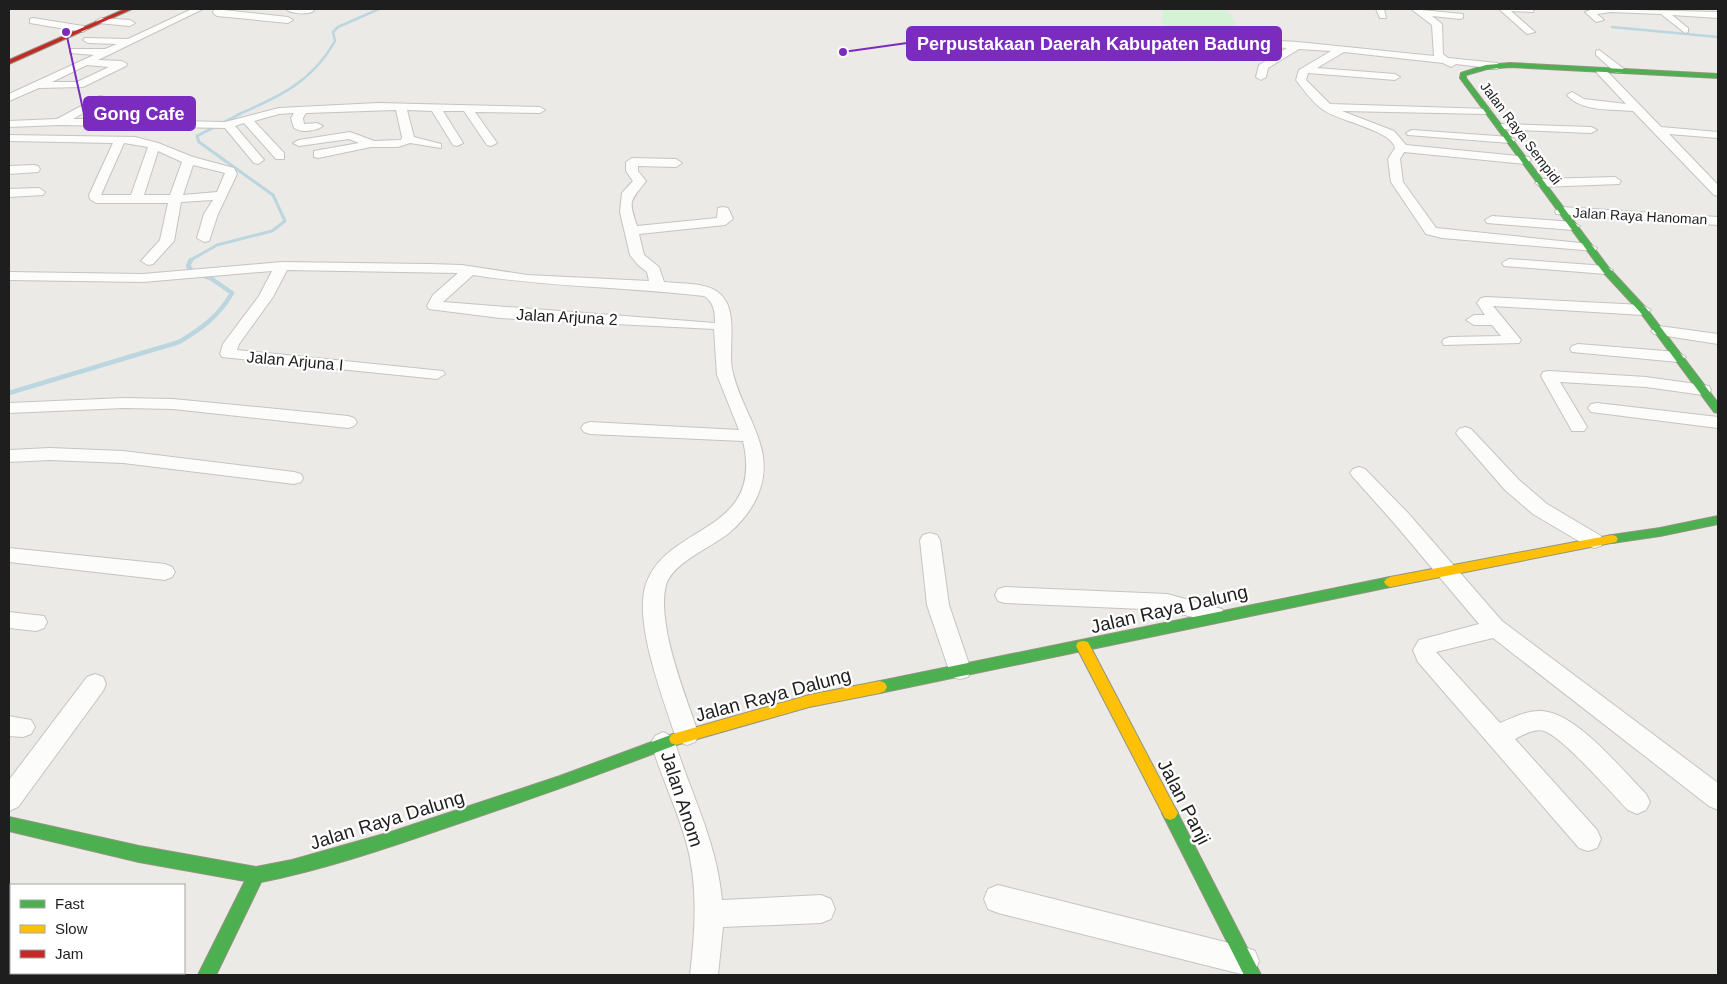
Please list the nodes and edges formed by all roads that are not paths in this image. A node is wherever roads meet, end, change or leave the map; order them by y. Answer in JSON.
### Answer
{"nodes":[{"id":1,"x":128,"y":9,"type":"edge"},
{"id":2,"x":199,"y":9,"type":"edge"},
{"id":3,"x":218,"y":9,"type":"edge"},
{"id":4,"x":290,"y":9,"type":"edge"},
{"id":5,"x":1503,"y":9,"type":"edge"},
{"id":6,"x":1513,"y":9,"type":"edge"},
{"id":7,"x":1710,"y":9,"type":"edge"},
{"id":8,"x":1530,"y":10,"type":"edge"},
{"id":9,"x":310,"y":11,"type":"dead end"},
{"id":10,"x":1419,"y":11,"type":"edge"},
{"id":11,"x":1665,"y":14,"type":"junction"},
{"id":12,"x":1718,"y":15,"type":"edge"},
{"id":13,"x":1460,"y":16,"type":"dead end"},
{"id":14,"x":288,"y":20,"type":"dead end"},
{"id":15,"x":1599,"y":20,"type":"dead end"},
{"id":16,"x":33,"y":21,"type":"dead end"},
{"id":17,"x":101,"y":21,"type":"junction"},
{"id":18,"x":83,"y":29,"type":"junction"},
{"id":19,"x":155,"y":30,"type":"junction"},
{"id":20,"x":1685,"y":30,"type":"dead end"},
{"id":21,"x":1530,"y":32,"type":"dead end"},
{"id":22,"x":88,"y":40,"type":"dead end"},
{"id":23,"x":131,"y":41,"type":"junction"},
{"id":24,"x":1322,"y":45,"type":"junction"},
{"id":25,"x":1298,"y":46,"type":"junction"},
{"id":26,"x":1342,"y":49,"type":"junction"},
{"id":27,"x":1376,"y":50,"type":"junction"},
{"id":28,"x":74,"y":51,"type":"dead end"},
{"id":29,"x":108,"y":52,"type":"junction"},
{"id":30,"x":1599,"y":53,"type":"dead end"},
{"id":31,"x":1440,"y":57,"type":"junction"},
{"id":32,"x":9,"y":62,"type":"edge"},
{"id":33,"x":59,"y":63,"type":"dead end"},
{"id":34,"x":84,"y":63,"type":"junction"},
{"id":35,"x":1497,"y":66,"type":"junction"},
{"id":36,"x":1308,"y":70,"type":"junction"},
{"id":37,"x":1602,"y":70,"type":"junction"},
{"id":38,"x":1620,"y":71,"type":"junction"},
{"id":39,"x":1463,"y":74,"type":"junction"},
{"id":40,"x":1395,"y":76,"type":"dead end"},
{"id":41,"x":1718,"y":76,"type":"edge"},
{"id":42,"x":1261,"y":77,"type":"dead end"},
{"id":43,"x":37,"y":85,"type":"junction"},
{"id":44,"x":1572,"y":95,"type":"dead end"},
{"id":45,"x":9,"y":98,"type":"edge"},
{"id":46,"x":100,"y":99,"type":"dead end"},
{"id":47,"x":132,"y":101,"type":"dead end"},
{"id":48,"x":154,"y":107,"type":"dead end"},
{"id":49,"x":400,"y":107,"type":"junction"},
{"id":50,"x":1326,"y":107,"type":"junction"},
{"id":51,"x":436,"y":108,"type":"junction"},
{"id":52,"x":1638,"y":108,"type":"junction"},
{"id":53,"x":468,"y":109,"type":"junction"},
{"id":54,"x":302,"y":110,"type":"junction"},
{"id":55,"x":540,"y":110,"type":"dead end"},
{"id":56,"x":1486,"y":111,"type":"junction"},
{"id":57,"x":174,"y":113,"type":"dead end"},
{"id":58,"x":246,"y":119,"type":"junction"},
{"id":59,"x":1380,"y":119,"type":"dead end"},
{"id":60,"x":60,"y":122,"type":"junction"},
{"id":61,"x":90,"y":122,"type":"junction"},
{"id":62,"x":126,"y":122,"type":"junction"},
{"id":63,"x":1450,"y":122,"type":"dead end"},
{"id":64,"x":157,"y":123,"type":"junction"},
{"id":65,"x":9,"y":124,"type":"edge"},
{"id":66,"x":1480,"y":124,"type":"dead end"},
{"id":67,"x":224,"y":125,"type":"junction"},
{"id":68,"x":316,"y":126,"type":"dead end"},
{"id":69,"x":1500,"y":126,"type":"junction"},
{"id":70,"x":1591,"y":130,"type":"dead end"},
{"id":71,"x":1658,"y":130,"type":"junction"},
{"id":72,"x":1412,"y":133,"type":"dead end"},
{"id":73,"x":1718,"y":135,"type":"edge"},
{"id":74,"x":9,"y":138,"type":"edge"},
{"id":75,"x":408,"y":139,"type":"junction"},
{"id":76,"x":120,"y":140,"type":"junction"},
{"id":77,"x":134,"y":140,"type":"junction"},
{"id":78,"x":1510,"y":140,"type":"junction"},
{"id":79,"x":299,"y":143,"type":"dead end"},
{"id":80,"x":457,"y":143,"type":"dead end"},
{"id":81,"x":490,"y":143,"type":"dead end"},
{"id":82,"x":371,"y":144,"type":"junction"},
{"id":83,"x":154,"y":145,"type":"junction"},
{"id":84,"x":436,"y":146,"type":"dead end"},
{"id":85,"x":1451,"y":147,"type":"dead end"},
{"id":86,"x":1401,"y":148,"type":"junction"},
{"id":87,"x":318,"y":154,"type":"dead end"},
{"id":88,"x":280,"y":156,"type":"dead end"},
{"id":89,"x":1524,"y":159,"type":"junction"},
{"id":90,"x":189,"y":160,"type":"junction"},
{"id":91,"x":258,"y":160,"type":"dead end"},
{"id":92,"x":676,"y":163,"type":"dead end"},
{"id":93,"x":34,"y":169,"type":"dead end"},
{"id":94,"x":9,"y":170,"type":"edge"},
{"id":95,"x":1615,"y":181,"type":"dead end"},
{"id":96,"x":1541,"y":183,"type":"junction"},
{"id":97,"x":39,"y":192,"type":"dead end"},
{"id":98,"x":1718,"y":192,"type":"edge"},
{"id":99,"x":9,"y":193,"type":"edge"},
{"id":100,"x":222,"y":194,"type":"junction"},
{"id":101,"x":136,"y":199,"type":"junction"},
{"id":102,"x":175,"y":199,"type":"junction"},
{"id":103,"x":723,"y":211,"type":"dead end"},
{"id":104,"x":1561,"y":211,"type":"junction"},
{"id":105,"x":1492,"y":220,"type":"dead end"},
{"id":106,"x":1718,"y":221,"type":"edge"},
{"id":107,"x":1573,"y":226,"type":"junction"},
{"id":108,"x":632,"y":231,"type":"junction"},
{"id":109,"x":204,"y":238,"type":"dead end"},
{"id":110,"x":1590,"y":248,"type":"junction"},
{"id":111,"x":148,"y":261,"type":"dead end"},
{"id":112,"x":1509,"y":263,"type":"dead end"},
{"id":113,"x":282,"y":266,"type":"junction"},
{"id":114,"x":470,"y":270,"type":"junction"},
{"id":115,"x":1606,"y":270,"type":"junction"},
{"id":116,"x":9,"y":276,"type":"edge"},
{"id":117,"x":657,"y":286,"type":"junction"},
{"id":118,"x":438,"y":298,"type":"joint"},
{"id":119,"x":1643,"y":310,"type":"junction"},
{"id":120,"x":1474,"y":320,"type":"dead end"},
{"id":121,"x":1497,"y":320,"type":"junction"},
{"id":122,"x":709,"y":326,"type":"dead end"},
{"id":123,"x":1658,"y":331,"type":"junction"},
{"id":124,"x":1718,"y":339,"type":"edge"},
{"id":125,"x":1450,"y":342,"type":"dead end"},
{"id":126,"x":1578,"y":349,"type":"dead end"},
{"id":127,"x":1678,"y":357,"type":"junction"},
{"id":128,"x":437,"y":374,"type":"dead end"},
{"id":129,"x":1702,"y":390,"type":"junction"},
{"id":130,"x":9,"y":408,"type":"edge"},
{"id":131,"x":1597,"y":408,"type":"dead end"},
{"id":132,"x":1718,"y":410,"type":"edge"},
{"id":133,"x":348,"y":422,"type":"dead end"},
{"id":134,"x":1718,"y":423,"type":"edge"},
{"id":135,"x":1578,"y":427,"type":"dead end"},
{"id":136,"x":590,"y":428,"type":"dead end"},
{"id":137,"x":1465,"y":433,"type":"dead end"},
{"id":138,"x":751,"y":436,"type":"junction"},
{"id":139,"x":9,"y":456,"type":"edge"},
{"id":140,"x":1359,"y":473,"type":"dead end"},
{"id":141,"x":294,"y":478,"type":"dead end"},
{"id":142,"x":1718,"y":520,"type":"edge"},
{"id":143,"x":930,"y":540,"type":"dead end"},
{"id":144,"x":1594,"y":541,"type":"junction"},
{"id":145,"x":9,"y":555,"type":"edge"},
{"id":146,"x":1446,"y":570,"type":"junction"},
{"id":147,"x":165,"y":572,"type":"dead end"},
{"id":148,"x":1005,"y":595,"type":"dead end"},
{"id":149,"x":1214,"y":616,"type":"junction"},
{"id":150,"x":9,"y":620,"type":"edge"},
{"id":151,"x":36,"y":622,"type":"dead end"},
{"id":152,"x":1494,"y":627,"type":"junction"},
{"id":153,"x":1083,"y":646,"type":"junction"},
{"id":154,"x":960,"y":670,"type":"junction"},
{"id":155,"x":95,"y":684,"type":"dead end"},
{"id":156,"x":1496,"y":737,"type":"junction"},
{"id":157,"x":675,"y":739,"type":"junction"},
{"id":158,"x":1718,"y":798,"type":"edge"},
{"id":159,"x":9,"y":799,"type":"edge"},
{"id":160,"x":1637,"y":802,"type":"dead end"},
{"id":161,"x":9,"y":824,"type":"edge"},
{"id":162,"x":1588,"y":840,"type":"dead end"},
{"id":163,"x":256,"y":875,"type":"junction"},
{"id":164,"x":998,"y":899,"type":"dead end"},
{"id":165,"x":821,"y":909,"type":"dead end"},
{"id":166,"x":708,"y":914,"type":"junction"},
{"id":167,"x":1249,"y":968,"type":"edge"},
{"id":168,"x":207,"y":975,"type":"edge"},
{"id":169,"x":704,"y":975,"type":"edge"}],
"edges":[{"from":1,"to":17,"type":"main road"},
{"from":2,"to":19,"type":"street"},
{"from":3,"to":14,"type":"street"},
{"from":4,"to":9,"type":"street"},
{"from":5,"to":21,"type":"street"},
{"from":6,"to":8,"type":"street"},
{"from":7,"to":12,"type":"street"},
{"from":10,"to":13,"type":"street"},
{"from":10,"to":31,"type":"street"},
{"from":11,"to":12,"type":"street"},
{"from":11,"to":15,"type":"street"},
{"from":11,"to":20,"type":"street"},
{"from":16,"to":18,"type":"street"},
{"from":17,"to":18,"type":"main road"},
{"from":17,"to":19,"type":"street"},
{"from":18,"to":32,"type":"main road"},
{"from":19,"to":23,"type":"street"},
{"from":22,"to":23,"type":"street"},
{"from":23,"to":29,"type":"street"},
{"from":24,"to":25,"type":"street"},
{"from":24,"to":25,"type":"street"},
{"from":24,"to":26,"type":"street"},
{"from":24,"to":27,"type":"street"},
{"from":25,"to":42,"type":"street"},
{"from":26,"to":27,"type":"street"},
{"from":26,"to":36,"type":"street"},
{"from":27,"to":31,"type":"street"},
{"from":28,"to":29,"type":"street"},
{"from":29,"to":34,"type":"street"},
{"from":30,"to":38,"type":"street"},
{"from":31,"to":35,"type":"street"},
{"from":31,"to":39,"type":"street"},
{"from":33,"to":34,"type":"street"},
{"from":34,"to":43,"type":"street"},
{"from":34,"to":43,"type":"street"},
{"from":35,"to":37,"type":"main road","name":"Jalan Raya Sempidi"},
{"from":35,"to":39,"type":"main road","name":"Jalan Raya Sempidi"},
{"from":36,"to":40,"type":"street"},
{"from":36,"to":50,"type":"street"},
{"from":37,"to":38,"type":"main road","name":"Jalan Raya Sempidi"},
{"from":37,"to":52,"type":"street","name":"Jalan Raya Hanoman"},
{"from":38,"to":41,"type":"main road","name":"Jalan Raya Sempidi"},
{"from":39,"to":56,"type":"main road","name":"Jalan Raya Sempidi"},
{"from":43,"to":45,"type":"street"},
{"from":44,"to":52,"type":"street"},
{"from":46,"to":60,"type":"street"},
{"from":47,"to":61,"type":"street"},
{"from":48,"to":62,"type":"street"},
{"from":49,"to":51,"type":"street"},
{"from":49,"to":54,"type":"street"},
{"from":49,"to":75,"type":"street"},
{"from":50,"to":56,"type":"street"},
{"from":50,"to":86,"type":"street"},
{"from":51,"to":53,"type":"street"},
{"from":51,"to":80,"type":"street"},
{"from":52,"to":71,"type":"street","name":"Jalan Raya Hanoman"},
{"from":53,"to":55,"type":"street"},
{"from":53,"to":81,"type":"street"},
{"from":54,"to":58,"type":"street"},
{"from":54,"to":68,"type":"street"},
{"from":56,"to":69,"type":"main road","name":"Jalan Raya Sempidi"},
{"from":57,"to":64,"type":"street"},
{"from":58,"to":67,"type":"street"},
{"from":58,"to":88,"type":"street"},
{"from":59,"to":63,"type":"street"},
{"from":60,"to":61,"type":"street"},
{"from":60,"to":65,"type":"street"},
{"from":61,"to":62,"type":"street"},
{"from":62,"to":64,"type":"street"},
{"from":64,"to":67,"type":"street"},
{"from":64,"to":77,"type":"street"},
{"from":66,"to":69,"type":"street"},
{"from":67,"to":91,"type":"street"},
{"from":69,"to":70,"type":"street"},
{"from":69,"to":78,"type":"main road","name":"Jalan Raya Sempidi"},
{"from":71,"to":73,"type":"street"},
{"from":71,"to":98,"type":"street","name":"Jalan Raya Hanoman"},
{"from":72,"to":78,"type":"street"},
{"from":74,"to":76,"type":"street"},
{"from":75,"to":82,"type":"street"},
{"from":75,"to":84,"type":"street"},
{"from":76,"to":77,"type":"street"},
{"from":76,"to":101,"type":"street"},
{"from":77,"to":83,"type":"street"},
{"from":78,"to":89,"type":"main road","name":"Jalan Raya Sempidi"},
{"from":79,"to":82,"type":"street"},
{"from":82,"to":87,"type":"street"},
{"from":83,"to":90,"type":"street"},
{"from":83,"to":101,"type":"street"},
{"from":85,"to":89,"type":"street"},
{"from":86,"to":89,"type":"street"},
{"from":86,"to":110,"type":"street"},
{"from":89,"to":96,"type":"main road","name":"Jalan Raya Sempidi"},
{"from":90,"to":100,"type":"street"},
{"from":90,"to":102,"type":"street"},
{"from":92,"to":108,"type":"street"},
{"from":93,"to":94,"type":"street"},
{"from":95,"to":96,"type":"street"},
{"from":96,"to":104,"type":"main road","name":"Jalan Raya Sempidi"},
{"from":97,"to":99,"type":"street"},
{"from":100,"to":102,"type":"street"},
{"from":100,"to":109,"type":"street"},
{"from":101,"to":102,"type":"street"},
{"from":102,"to":111,"type":"street"},
{"from":103,"to":108,"type":"street"},
{"from":104,"to":106,"type":"street","name":"Jalan Raya Hanoman"},
{"from":104,"to":107,"type":"main road","name":"Jalan Raya Sempidi"},
{"from":105,"to":107,"type":"street"},
{"from":107,"to":110,"type":"main road","name":"Jalan Raya Sempidi"},
{"from":108,"to":117,"type":"street"},
{"from":110,"to":115,"type":"main road","name":"Jalan Raya Sempidi"},
{"from":112,"to":115,"type":"street"},
{"from":113,"to":114,"type":"street"},
{"from":113,"to":116,"type":"street"},
{"from":113,"to":128,"type":"street","name":"Jalan Arjuna I"},
{"from":114,"to":117,"type":"street"},
{"from":114,"to":118,"type":"street"},
{"from":115,"to":119,"type":"main road","name":"Jalan Raya Sempidi"},
{"from":117,"to":138,"type":"street"},
{"from":118,"to":122,"type":"street","name":"Jalan Arjuna 2"},
{"from":119,"to":121,"type":"street"},
{"from":119,"to":123,"type":"main road","name":"Jalan Raya Sempidi"},
{"from":120,"to":121,"type":"street"},
{"from":121,"to":125,"type":"street"},
{"from":123,"to":124,"type":"street"},
{"from":123,"to":127,"type":"main road","name":"Jalan Raya Sempidi"},
{"from":126,"to":127,"type":"street"},
{"from":127,"to":129,"type":"main road","name":"Jalan Raya Sempidi"},
{"from":129,"to":132,"type":"main road","name":"Jalan Raya Sempidi"},
{"from":129,"to":135,"type":"street"},
{"from":130,"to":133,"type":"street"},
{"from":131,"to":134,"type":"street"},
{"from":136,"to":138,"type":"street"},
{"from":137,"to":144,"type":"street"},
{"from":138,"to":157,"type":"street","name":"Jalan Anom"},
{"from":139,"to":141,"type":"street"},
{"from":140,"to":146,"type":"street"},
{"from":142,"to":144,"type":"main road"},
{"from":143,"to":154,"type":"street"},
{"from":144,"to":146,"type":"main road","name":"Jalan Raya Dalung"},
{"from":145,"to":147,"type":"street"},
{"from":146,"to":149,"type":"main road","name":"Jalan Raya Dalung"},
{"from":146,"to":152,"type":"street"},
{"from":148,"to":149,"type":"street"},
{"from":149,"to":153,"type":"main road","name":"Jalan Raya Dalung"},
{"from":150,"to":151,"type":"street"},
{"from":152,"to":156,"type":"street"},
{"from":152,"to":158,"type":"street"},
{"from":153,"to":154,"type":"main road","name":"Jalan Raya Dalung"},
{"from":153,"to":167,"type":"main road","name":"Jalan Panji"},
{"from":154,"to":157,"type":"main road","name":"Jalan Raya Dalung"},
{"from":155,"to":159,"type":"street"},
{"from":156,"to":160,"type":"street"},
{"from":156,"to":162,"type":"street"},
{"from":157,"to":163,"type":"main road","name":"Jalan Raya Dalung"},
{"from":157,"to":166,"type":"street","name":"Jalan Anom"},
{"from":161,"to":163,"type":"main road","name":"Jalan Raya Dalung"},
{"from":163,"to":168,"type":"main road"},
{"from":164,"to":167,"type":"street"},
{"from":165,"to":166,"type":"street"},
{"from":166,"to":169,"type":"street","name":"Jalan Anom"}]}
